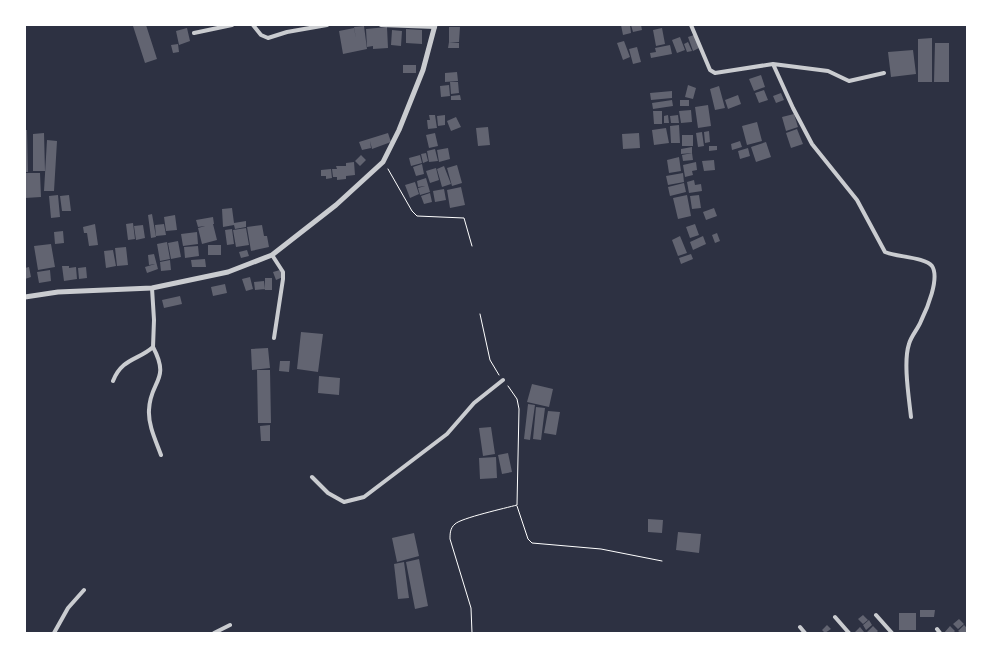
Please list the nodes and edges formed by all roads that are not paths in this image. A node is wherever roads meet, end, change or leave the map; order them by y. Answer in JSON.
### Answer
{"nodes":[{"id":1,"x":232,"y":25,"type":"edge"},
{"id":2,"x":253,"y":25,"type":"edge"},
{"id":3,"x":327,"y":25,"type":"edge"},
{"id":4,"x":380,"y":25,"type":"edge"},
{"id":5,"x":691,"y":25,"type":"edge"},
{"id":6,"x":435,"y":26,"type":"edge"},
{"id":7,"x":194,"y":33,"type":"dead end"},
{"id":8,"x":773,"y":64,"type":"junction"},
{"id":9,"x":884,"y":73,"type":"dead end"},
{"id":10,"x":272,"y":255,"type":"junction"},
{"id":11,"x":152,"y":288,"type":"junction"},
{"id":12,"x":25,"y":297,"type":"edge"},
{"id":13,"x":274,"y":338,"type":"dead end"},
{"id":14,"x":152,"y":347,"type":"junction"},
{"id":15,"x":503,"y":380,"type":"road end"},
{"id":16,"x":113,"y":381,"type":"dead end"},
{"id":17,"x":910,"y":417,"type":"dead end"},
{"id":18,"x":161,"y":455,"type":"dead end"},
{"id":19,"x":312,"y":476,"type":"dead end"},
{"id":20,"x":84,"y":590,"type":"dead end"},
{"id":21,"x":876,"y":615,"type":"dead end"},
{"id":22,"x":835,"y":617,"type":"dead end"},
{"id":23,"x":230,"y":625,"type":"dead end"},
{"id":24,"x":800,"y":627,"type":"dead end"},
{"id":25,"x":54,"y":633,"type":"edge"},
{"id":26,"x":214,"y":633,"type":"edge"},
{"id":27,"x":805,"y":633,"type":"edge"},
{"id":28,"x":849,"y":633,"type":"edge"},
{"id":29,"x":892,"y":633,"type":"edge"}],
"edges":[{"from":1,"to":7,"type":"street"},
{"from":2,"to":3,"type":"street"},
{"from":4,"to":6,"type":"street"},
{"from":5,"to":8,"type":"street"},
{"from":6,"to":10,"type":"street"},
{"from":8,"to":9,"type":"street"},
{"from":8,"to":17,"type":"street"},
{"from":10,"to":11,"type":"street"},
{"from":10,"to":13,"type":"street"},
{"from":11,"to":12,"type":"street"},
{"from":11,"to":14,"type":"street"},
{"from":14,"to":16,"type":"street"},
{"from":14,"to":18,"type":"street"},
{"from":15,"to":19,"type":"street"},
{"from":20,"to":25,"type":"street"},
{"from":21,"to":29,"type":"street"},
{"from":22,"to":28,"type":"street"},
{"from":23,"to":26,"type":"street"},
{"from":24,"to":27,"type":"street"}]}
